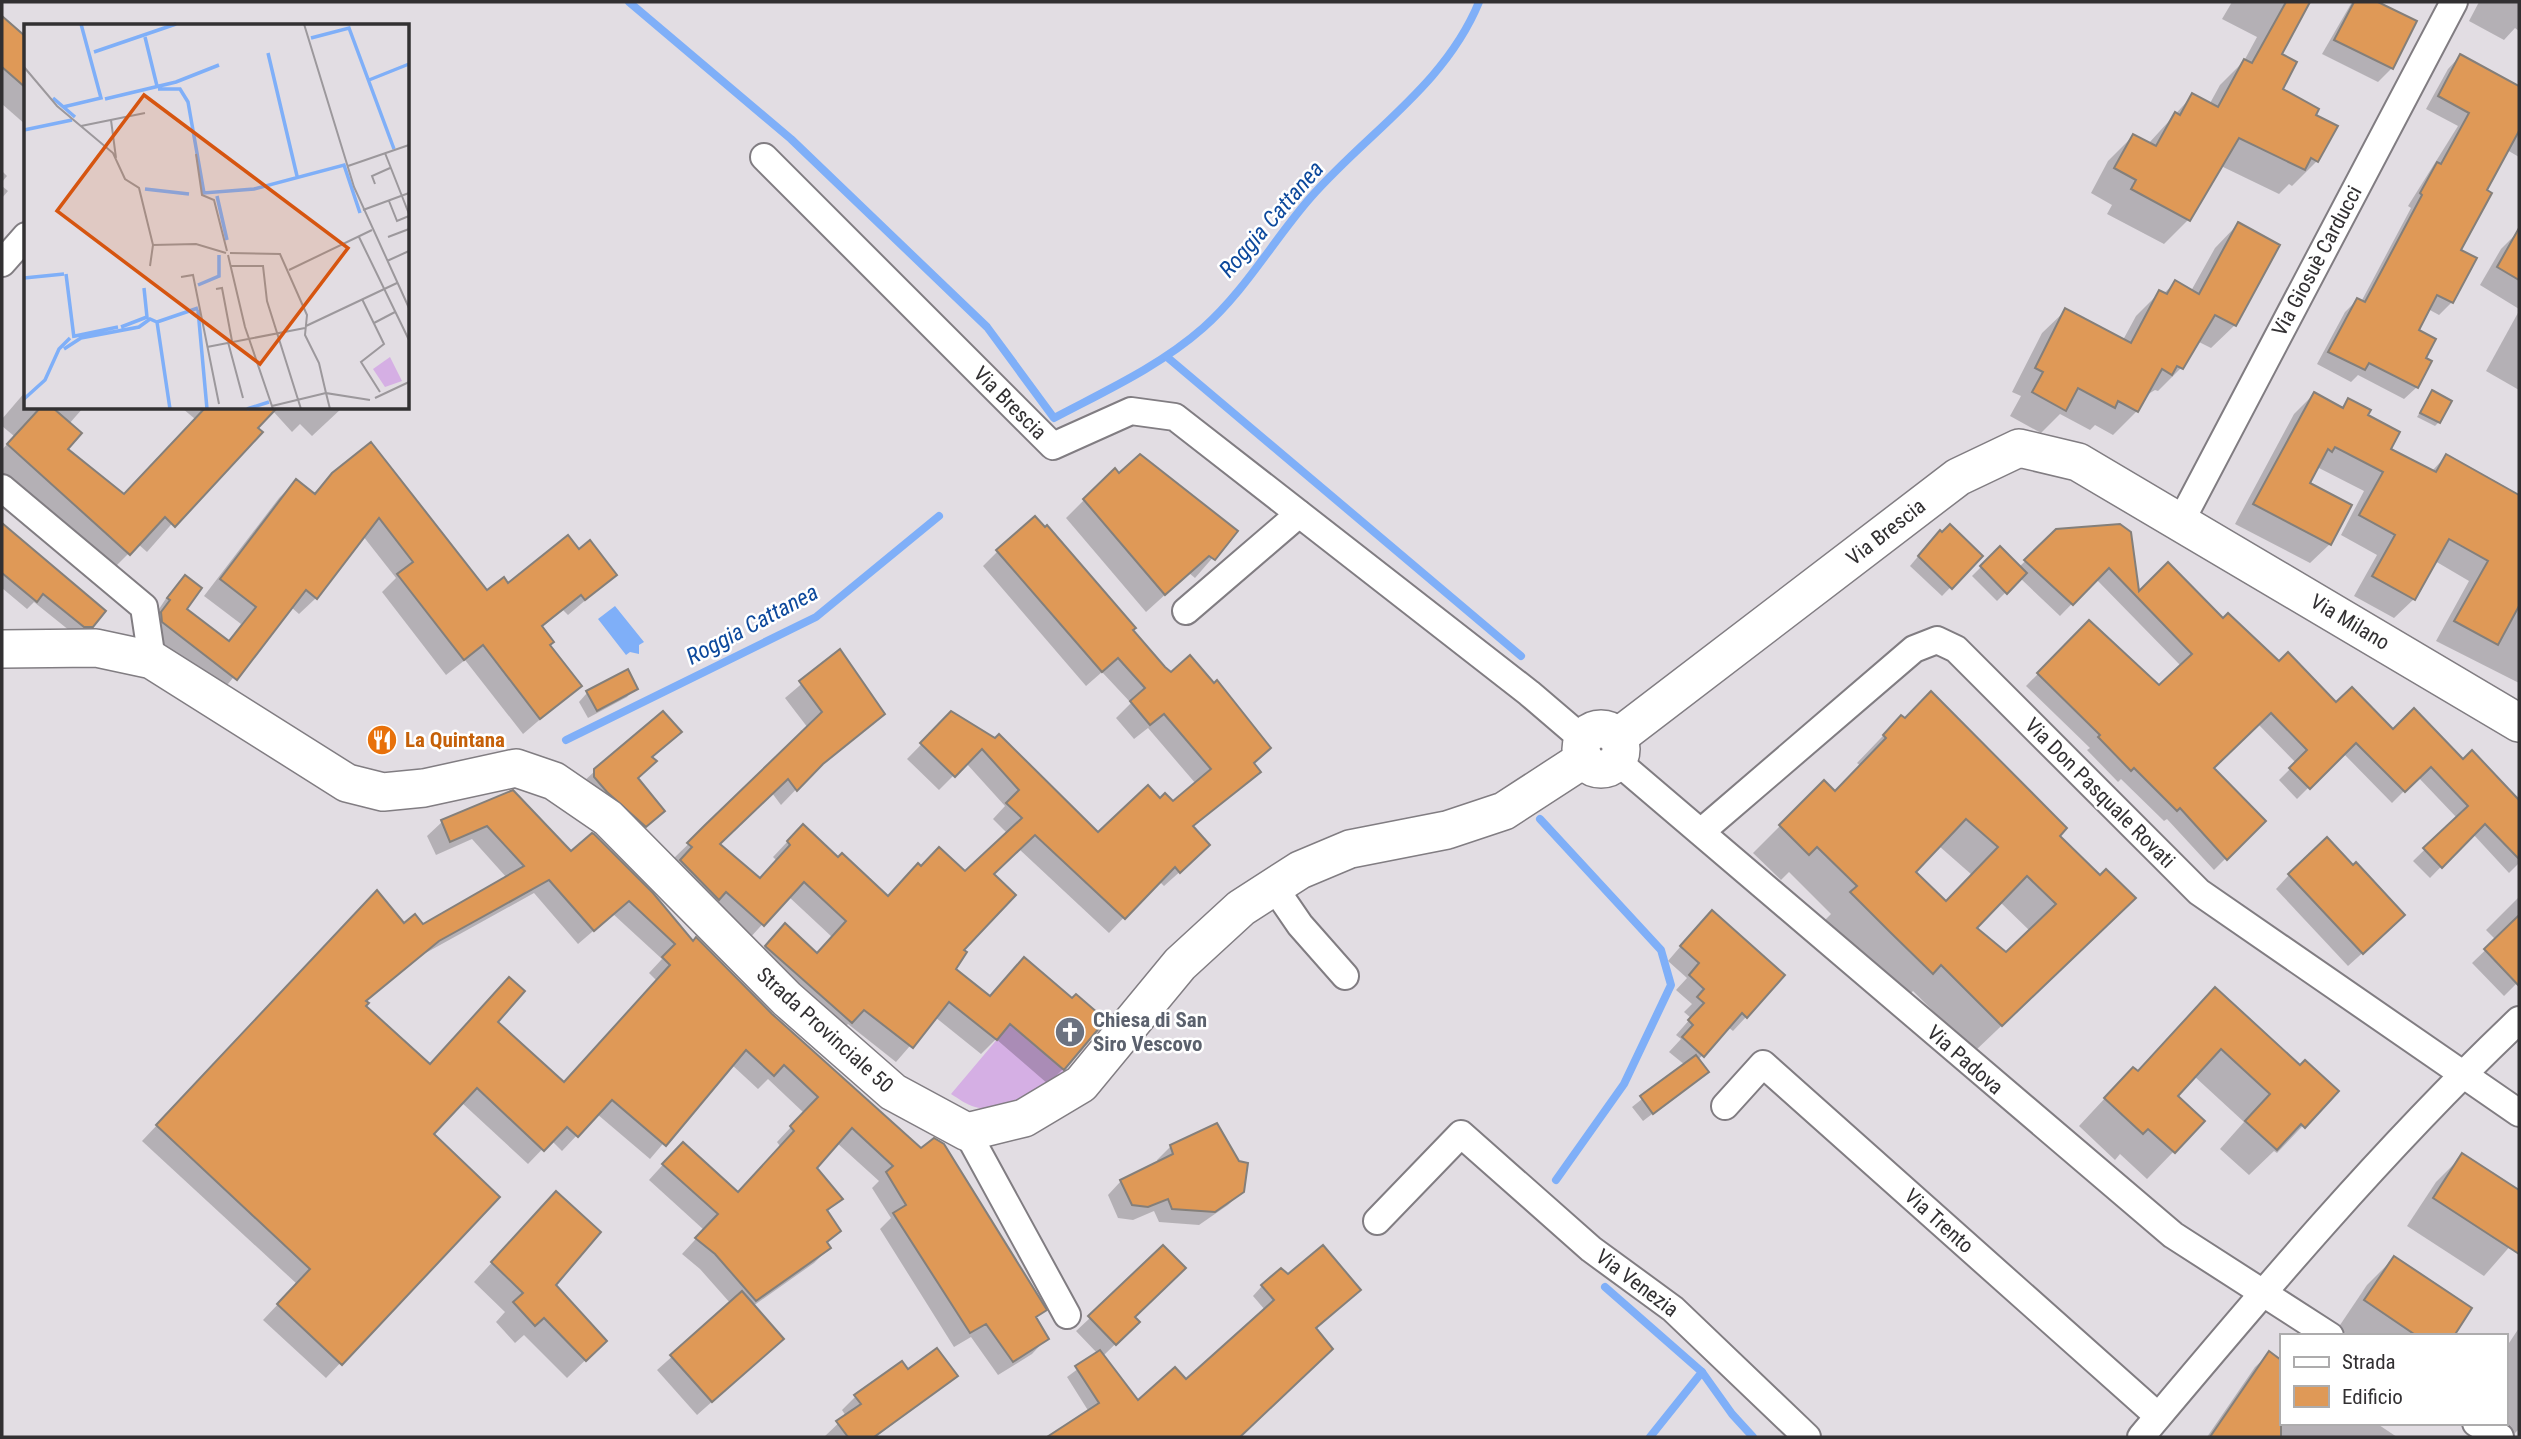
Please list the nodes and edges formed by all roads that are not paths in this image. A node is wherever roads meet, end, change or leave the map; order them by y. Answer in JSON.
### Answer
{"nodes":[{"id":1,"x":2454,"y":2,"type":"edge"},
{"id":2,"x":764,"y":157,"type":"dead end"},
{"id":3,"x":24,"y":238,"type":"edge"},
{"id":4,"x":2,"y":263,"type":"edge"},
{"id":5,"x":2,"y":488,"type":"edge"},
{"id":6,"x":1300,"y":514,"type":"junction"},
{"id":7,"x":2181,"y":521,"type":"junction"},
{"id":8,"x":1186,"y":611,"type":"dead end"},
{"id":9,"x":2,"y":649,"type":"edge"},
{"id":10,"x":152,"y":660,"type":"junction"},
{"id":11,"x":2519,"y":723,"type":"edge"},
{"id":12,"x":1601,"y":749,"type":"junction"},
{"id":13,"x":1702,"y":831,"type":"junction"},
{"id":14,"x":1275,"y":887,"type":"junction"},
{"id":15,"x":1345,"y":976,"type":"dead end"},
{"id":16,"x":2519,"y":1020,"type":"edge"},
{"id":17,"x":2462,"y":1074,"type":"junction"},
{"id":18,"x":1725,"y":1106,"type":"dead end"},
{"id":19,"x":2519,"y":1113,"type":"edge"},
{"id":20,"x":967,"y":1132,"type":"junction"},
{"id":21,"x":1377,"y":1221,"type":"dead end"},
{"id":22,"x":2263,"y":1295,"type":"junction"},
{"id":23,"x":1067,"y":1315,"type":"dead end"},
{"id":24,"x":2327,"y":1334,"type":"edge"},
{"id":25,"x":2158,"y":1416,"type":"junction"},
{"id":26,"x":2479,"y":1425,"type":"edge"},
{"id":27,"x":1807,"y":1437,"type":"edge"},
{"id":28,"x":2141,"y":1437,"type":"edge"},
{"id":29,"x":2500,"y":1437,"type":"edge"}],
"edges":[{"from":1,"to":7,"type":"street","name":"Via Giosuè Carducci"},
{"from":2,"to":6,"type":"street","name":"Via Brescia"},
{"from":3,"to":4,"type":"street"},
{"from":5,"to":10,"type":"street"},
{"from":6,"to":8,"type":"street"},
{"from":6,"to":12,"type":"street","name":"Via Brescia"},
{"from":7,"to":11,"type":"street","name":"Via Milano"},
{"from":7,"to":12,"type":"street","name":"Via Brescia"},
{"from":9,"to":10,"type":"street"},
{"from":10,"to":20,"type":"street","name":"Strada Provinciale 50"},
{"from":12,"to":13,"type":"street","name":"Via Padova"},
{"from":12,"to":14,"type":"street"},
{"from":13,"to":17,"type":"street","name":"Via Don Pasquale Rovati"},
{"from":13,"to":22,"type":"street","name":"Via Padova"},
{"from":14,"to":15,"type":"street"},
{"from":14,"to":20,"type":"street"},
{"from":16,"to":17,"type":"street"},
{"from":17,"to":19,"type":"street","name":"Via Don Pasquale Rovati"},
{"from":17,"to":22,"type":"street"},
{"from":18,"to":25,"type":"street","name":"Via Trento"},
{"from":20,"to":23,"type":"street"},
{"from":21,"to":27,"type":"street","name":"Via Venezia"},
{"from":22,"to":24,"type":"street","name":"Via Padova"},
{"from":22,"to":25,"type":"street"},
{"from":25,"to":28,"type":"street"},
{"from":26,"to":29,"type":"street"}]}
